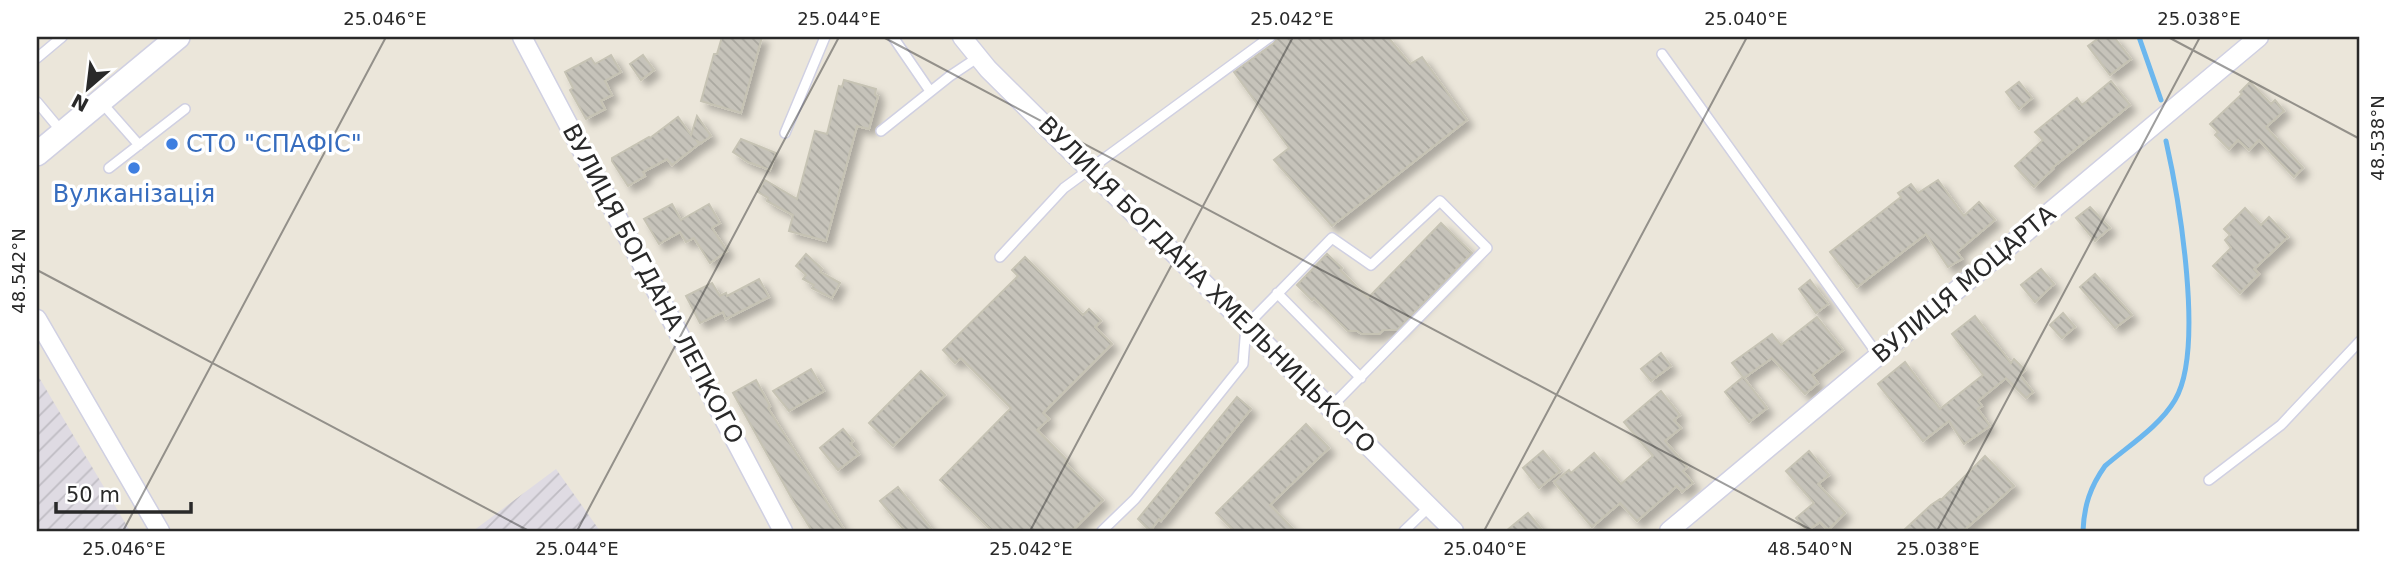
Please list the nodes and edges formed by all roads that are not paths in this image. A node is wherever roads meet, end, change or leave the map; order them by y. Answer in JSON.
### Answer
{"nodes":[{"id":1,"x":62,"y":37,"type":"edge"},
{"id":2,"x":178,"y":37,"type":"edge"},
{"id":3,"x":523,"y":37,"type":"edge"},
{"id":4,"x":825,"y":37,"type":"edge"},
{"id":5,"x":893,"y":37,"type":"edge"},
{"id":6,"x":1270,"y":37,"type":"edge"},
{"id":7,"x":2259,"y":37,"type":"edge"},
{"id":8,"x":963,"y":38,"type":"edge"},
{"id":9,"x":1662,"y":54,"type":"dead end"},
{"id":10,"x":37,"y":58,"type":"edge"},
{"id":11,"x":977,"y":58,"type":"junction"},
{"id":12,"x":930,"y":91,"type":"junction"},
{"id":13,"x":37,"y":102,"type":"edge"},
{"id":14,"x":101,"y":102,"type":"junction"},
{"id":15,"x":185,"y":108,"type":"dead end"},
{"id":16,"x":881,"y":131,"type":"dead end"},
{"id":17,"x":63,"y":133,"type":"junction"},
{"id":18,"x":785,"y":133,"type":"dead end"},
{"id":19,"x":139,"y":145,"type":"junction"},
{"id":20,"x":37,"y":154,"type":"edge"},
{"id":21,"x":109,"y":168,"type":"dead end"},
{"id":22,"x":1089,"y":168,"type":"junction"},
{"id":23,"x":1000,"y":257,"type":"dead end"},
{"id":24,"x":1278,"y":293,"type":"junction"},
{"id":25,"x":37,"y":319,"type":"edge"},
{"id":26,"x":1247,"y":326,"type":"junction"},
{"id":27,"x":2360,"y":341,"type":"edge"},
{"id":28,"x":1878,"y":355,"type":"junction"},
{"id":29,"x":1361,"y":378,"type":"junction"},
{"id":30,"x":1330,"y":408,"type":"junction"},
{"id":31,"x":2209,"y":480,"type":"dead end"},
{"id":32,"x":1430,"y":506,"type":"junction"},
{"id":33,"x":160,"y":531,"type":"edge"},
{"id":34,"x":783,"y":531,"type":"edge"},
{"id":35,"x":1102,"y":531,"type":"edge"},
{"id":36,"x":1404,"y":531,"type":"edge"},
{"id":37,"x":1454,"y":531,"type":"edge"},
{"id":38,"x":1669,"y":531,"type":"edge"}],
"edges":[{"from":1,"to":10,"type":"lane"},
{"from":2,"to":14,"type":"street"},
{"from":3,"to":34,"type":"street","name":"ВУЛИЦЯ БОГДАНА ЛЕПКОГО"},
{"from":4,"to":18,"type":"lane"},
{"from":5,"to":12,"type":"lane"},
{"from":6,"to":22,"type":"lane"},
{"from":7,"to":28,"type":"street","name":"ВУЛИЦЯ МОЦАРТА"},
{"from":8,"to":11,"type":"street","name":"ВУЛИЦЯ БОГДАНА ХМЕЛЬНИЦЬКОГО"},
{"from":9,"to":28,"type":"lane"},
{"from":11,"to":12,"type":"lane"},
{"from":11,"to":22,"type":"street","name":"ВУЛИЦЯ БОГДАНА ХМЕЛЬНИЦЬКОГО"},
{"from":12,"to":16,"type":"lane"},
{"from":13,"to":17,"type":"lane"},
{"from":14,"to":17,"type":"street"},
{"from":14,"to":19,"type":"lane"},
{"from":15,"to":19,"type":"lane"},
{"from":17,"to":20,"type":"street"},
{"from":19,"to":21,"type":"lane"},
{"from":22,"to":23,"type":"lane"},
{"from":22,"to":26,"type":"street","name":"ВУЛИЦЯ БОГДАНА ХМЕЛЬНИЦЬКОГО"},
{"from":24,"to":26,"type":"lane"},
{"from":24,"to":29,"type":"lane"},
{"from":24,"to":29,"type":"lane"},
{"from":25,"to":33,"type":"street"},
{"from":26,"to":30,"type":"street","name":"ВУЛИЦЯ БОГДАНА ХМЕЛЬНИЦЬКОГО"},
{"from":26,"to":35,"type":"lane"},
{"from":27,"to":31,"type":"lane"},
{"from":28,"to":38,"type":"street","name":"ВУЛИЦЯ МОЦАРТА"},
{"from":29,"to":30,"type":"lane"},
{"from":30,"to":32,"type":"street","name":"ВУЛИЦЯ БОГДАНА ХМЕЛЬНИЦЬКОГО"},
{"from":32,"to":36,"type":"lane"},
{"from":32,"to":37,"type":"street","name":"ВУЛИЦЯ БОГДАНА ХМЕЛЬНИЦЬКОГО"}]}
